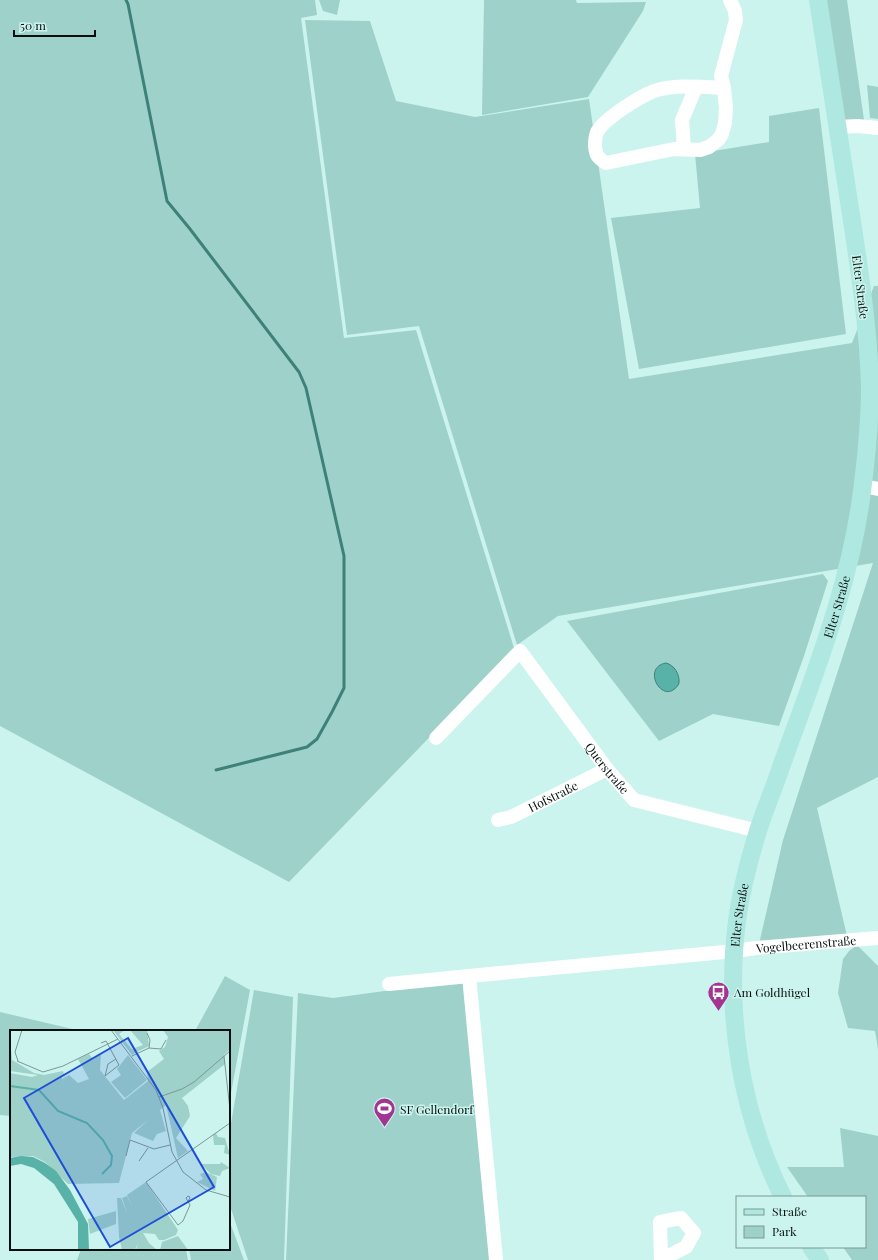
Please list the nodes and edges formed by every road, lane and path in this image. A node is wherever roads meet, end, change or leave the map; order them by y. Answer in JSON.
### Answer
{"nodes":[{"id":1,"x":730,"y":0,"type":"edge"},
{"id":2,"x":818,"y":0,"type":"edge"},
{"id":3,"x":696,"y":87,"type":"junction"},
{"id":4,"x":724,"y":88,"type":"junction"},
{"id":5,"x":837,"y":127,"type":"junction"},
{"id":6,"x":878,"y":128,"type":"edge"},
{"id":7,"x":684,"y":149,"type":"junction"},
{"id":8,"x":871,"y":488,"type":"edge"},
{"id":9,"x":436,"y":738,"type":"dead end"},
{"id":10,"x":607,"y":770,"type":"junction"},
{"id":11,"x":498,"y":820,"type":"dead end"},
{"id":12,"x":758,"y":831,"type":"junction"},
{"id":13,"x":878,"y":938,"type":"edge"},
{"id":14,"x":735,"y":951,"type":"junction"},
{"id":15,"x":470,"y":976,"type":"junction"},
{"id":16,"x":389,"y":984,"type":"dead end"},
{"id":17,"x":783,"y":1196,"type":"edge"},
{"id":18,"x":812,"y":1248,"type":"edge"},
{"id":19,"x":496,"y":1260,"type":"edge"},
{"id":20,"x":661,"y":1260,"type":"edge"},
{"id":21,"x":665,"y":1260,"type":"edge"},
{"id":22,"x":820,"y":1260,"type":"edge"}],
"edges":[{"from":1,"to":4,"type":"street"},
{"from":2,"to":5,"type":"main road","name":"Elter Straße"},
{"from":3,"to":4,"type":"street"},
{"from":3,"to":7,"type":"street"},
{"from":3,"to":7,"type":"street"},
{"from":4,"to":7,"type":"street"},
{"from":5,"to":6,"type":"street"},
{"from":5,"to":8,"type":"main road","name":"Elter Straße"},
{"from":8,"to":12,"type":"main road","name":"Elter Straße"},
{"from":9,"to":10,"type":"street","name":"Querstraße"},
{"from":10,"to":11,"type":"street","name":"Hofstraße"},
{"from":10,"to":12,"type":"street","name":"Querstraße"},
{"from":12,"to":14,"type":"main road","name":"Elter Straße"},
{"from":13,"to":14,"type":"street","name":"Vogelbeerenstraße"},
{"from":14,"to":15,"type":"street"},
{"from":14,"to":17,"type":"main road","name":"Elter Straße"},
{"from":15,"to":16,"type":"street"},
{"from":15,"to":19,"type":"street"},
{"from":18,"to":22,"type":"main road"},
{"from":20,"to":21,"type":"street"}]}
